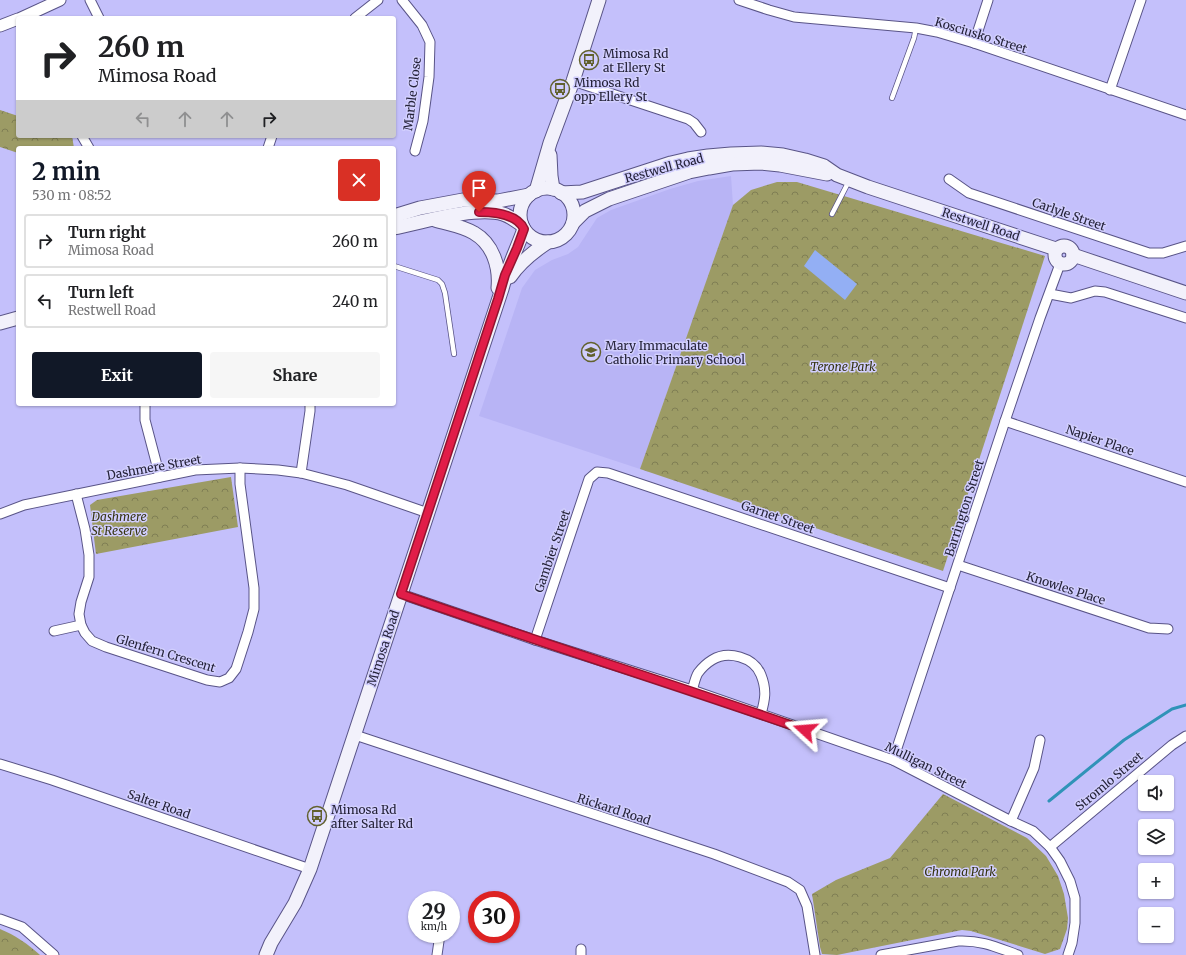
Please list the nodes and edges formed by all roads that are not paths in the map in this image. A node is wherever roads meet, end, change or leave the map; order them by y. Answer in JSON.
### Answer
{"nodes":[{"id":1,"x":60,"y":0,"type":"edge"},
{"id":2,"x":90,"y":0,"type":"edge"},
{"id":3,"x":378,"y":0,"type":"edge"},
{"id":4,"x":402,"y":0,"type":"edge"},
{"id":5,"x":599,"y":0,"type":"edge"},
{"id":6,"x":739,"y":0,"type":"edge"},
{"id":7,"x":988,"y":0,"type":"edge"},
{"id":8,"x":1141,"y":0,"type":"edge"},
{"id":9,"x":25,"y":16,"type":"edge"},
{"id":10,"x":97,"y":16,"type":"edge"},
{"id":11,"x":358,"y":16,"type":"edge"},
{"id":12,"x":16,"y":20,"type":"edge"},
{"id":13,"x":0,"y":26,"type":"edge"},
{"id":14,"x":916,"y":28,"type":"junction"},
{"id":15,"x":974,"y":43,"type":"junction"},
{"id":16,"x":573,"y":81,"type":"junction"},
{"id":17,"x":1110,"y":90,"type":"junction"},
{"id":18,"x":892,"y":98,"type":"dead end"},
{"id":19,"x":1186,"y":115,"type":"edge"},
{"id":20,"x":701,"y":132,"type":"dead end"},
{"id":21,"x":550,"y":143,"type":"junction"},
{"id":22,"x":415,"y":151,"type":"dead end"},
{"id":23,"x":837,"y":175,"type":"junction"},
{"id":24,"x":949,"y":179,"type":"dead end"},
{"id":25,"x":849,"y":180,"type":"junction"},
{"id":26,"x":557,"y":191,"type":"junction"},
{"id":27,"x":533,"y":193,"type":"junction"},
{"id":28,"x":832,"y":214,"type":"dead end"},
{"id":29,"x":396,"y":215,"type":"edge"},
{"id":30,"x":434,"y":219,"type":"junction"},
{"id":31,"x":573,"y":223,"type":"junction"},
{"id":32,"x":523,"y":227,"type":"junction"},
{"id":33,"x":396,"y":228,"type":"edge"},
{"id":34,"x":548,"y":242,"type":"junction"},
{"id":35,"x":1186,"y":246,"type":"edge"},
{"id":36,"x":1056,"y":250,"type":"junction"},
{"id":37,"x":1073,"y":255,"type":"junction"},
{"id":38,"x":1060,"y":264,"type":"junction"},
{"id":39,"x":396,"y":267,"type":"edge"},
{"id":40,"x":502,"y":289,"type":"junction"},
{"id":41,"x":1186,"y":293,"type":"edge"},
{"id":42,"x":1050,"y":294,"type":"junction"},
{"id":43,"x":495,"y":309,"type":"junction"},
{"id":44,"x":1186,"y":318,"type":"edge"},
{"id":45,"x":16,"y":319,"type":"edge"},
{"id":46,"x":0,"y":323,"type":"edge"},
{"id":47,"x":454,"y":354,"type":"dead end"},
{"id":48,"x":145,"y":406,"type":"edge"},
{"id":49,"x":310,"y":406,"type":"edge"},
{"id":50,"x":1005,"y":421,"type":"junction"},
{"id":51,"x":240,"y":468,"type":"junction"},
{"id":52,"x":597,"y":472,"type":"joint"},
{"id":53,"x":301,"y":473,"type":"junction"},
{"id":54,"x":160,"y":477,"type":"junction"},
{"id":55,"x":1186,"y":482,"type":"edge"},
{"id":56,"x":76,"y":494,"type":"junction"},
{"id":57,"x":1,"y":512,"type":"edge"},
{"id":58,"x":428,"y":513,"type":"junction"},
{"id":59,"x":958,"y":565,"type":"junction"},
{"id":60,"x":950,"y":588,"type":"junction"},
{"id":61,"x":401,"y":594,"type":"junction"},
{"id":62,"x":81,"y":625,"type":"junction"},
{"id":63,"x":1168,"y":629,"type":"dead end"},
{"id":64,"x":54,"y":631,"type":"dead end"},
{"id":65,"x":535,"y":640,"type":"junction"},
{"id":66,"x":692,"y":690,"type":"junction"},
{"id":67,"x":761,"y":714,"type":"junction"},
{"id":68,"x":354,"y":735,"type":"junction"},
{"id":69,"x":1186,"y":736,"type":"edge"},
{"id":70,"x":1040,"y":740,"type":"dead end"},
{"id":71,"x":893,"y":760,"type":"junction"},
{"id":72,"x":0,"y":764,"type":"edge"},
{"id":73,"x":1011,"y":821,"type":"junction"},
{"id":74,"x":1050,"y":847,"type":"junction"},
{"id":75,"x":310,"y":869,"type":"junction"},
{"id":76,"x":0,"y":919,"type":"edge"},
{"id":77,"x":439,"y":943,"type":"edge"},
{"id":78,"x":54,"y":955,"type":"edge"},
{"id":79,"x":266,"y":955,"type":"edge"},
{"id":80,"x":437,"y":955,"type":"edge"},
{"id":81,"x":815,"y":955,"type":"edge"},
{"id":82,"x":881,"y":955,"type":"edge"},
{"id":83,"x":1018,"y":955,"type":"edge"},
{"id":84,"x":1068,"y":955,"type":"edge"}],
"edges":[{"from":1,"to":9,"type":"street"},
{"from":2,"to":10,"type":"street"},
{"from":3,"to":11,"type":"street"},
{"from":4,"to":22,"type":"street","name":"Marble Close"},
{"from":5,"to":16,"type":"main road"},
{"from":6,"to":14,"type":"street","name":"Kosciusko Street"},
{"from":7,"to":15,"type":"street"},
{"from":8,"to":17,"type":"street"},
{"from":12,"to":13,"type":"street"},
{"from":14,"to":15,"type":"street","name":"Kosciusko Street"},
{"from":14,"to":18,"type":"lane"},
{"from":15,"to":17,"type":"street","name":"Kosciusko Street"},
{"from":16,"to":20,"type":"street"},
{"from":16,"to":21,"type":"main road"},
{"from":17,"to":19,"type":"street","name":"Kosciusko Street"},
{"from":21,"to":26,"type":"main road"},
{"from":21,"to":27,"type":"main road"},
{"from":23,"to":25,"type":"main road","name":"Restwell Road"},
{"from":23,"to":26,"type":"main road","name":"Restwell Road"},
{"from":23,"to":31,"type":"main road","name":"Restwell Road"},
{"from":24,"to":35,"type":"street","name":"Carlyle Street"},
{"from":25,"to":28,"type":"lane"},
{"from":25,"to":36,"type":"main road","name":"Restwell Road"},
{"from":26,"to":27,"type":"main road"},
{"from":26,"to":31,"type":"main road"},
{"from":27,"to":29,"type":"main road"},
{"from":27,"to":32,"type":"main road"},
{"from":30,"to":32,"type":"main road"},
{"from":30,"to":33,"type":"main road"},
{"from":30,"to":43,"type":"main road"},
{"from":31,"to":34,"type":"main road"},
{"from":32,"to":34,"type":"main road"},
{"from":32,"to":40,"type":"main road","name":"Mimosa Road"},
{"from":34,"to":40,"type":"main road","name":"Mimosa Road"},
{"from":36,"to":37,"type":"main road"},
{"from":36,"to":38,"type":"main road"},
{"from":37,"to":38,"type":"main road"},
{"from":37,"to":41,"type":"main road"},
{"from":38,"to":42,"type":"street","name":"Barrington Street"},
{"from":39,"to":47,"type":"lane"},
{"from":40,"to":43,"type":"main road","name":"Mimosa Road"},
{"from":42,"to":44,"type":"street"},
{"from":42,"to":50,"type":"street","name":"Barrington Street"},
{"from":43,"to":58,"type":"main road","name":"Mimosa Road"},
{"from":45,"to":46,"type":"main road"},
{"from":48,"to":54,"type":"street"},
{"from":49,"to":53,"type":"street"},
{"from":50,"to":55,"type":"street","name":"Napier Place"},
{"from":50,"to":59,"type":"street","name":"Barrington Street"},
{"from":51,"to":53,"type":"street","name":"Dashmere Street"},
{"from":51,"to":54,"type":"street","name":"Dashmere Street"},
{"from":51,"to":62,"type":"street","name":"Glenfern Crescent"},
{"from":52,"to":60,"type":"street","name":"Garnet Street"},
{"from":52,"to":65,"type":"street","name":"Gambier Street"},
{"from":53,"to":58,"type":"street","name":"Dashmere Street"},
{"from":54,"to":56,"type":"street","name":"Dashmere Street"},
{"from":56,"to":57,"type":"street","name":"Dashmere Street"},
{"from":56,"to":62,"type":"street"},
{"from":58,"to":61,"type":"main road","name":"Mimosa Road"},
{"from":59,"to":60,"type":"street","name":"Barrington Street"},
{"from":59,"to":63,"type":"street","name":"Knowles Place"},
{"from":60,"to":71,"type":"street","name":"Barrington Street"},
{"from":61,"to":65,"type":"street","name":"Mulligan Street"},
{"from":61,"to":68,"type":"main road","name":"Mimosa Road"},
{"from":62,"to":64,"type":"street"},
{"from":65,"to":66,"type":"street","name":"Mulligan Street"},
{"from":66,"to":67,"type":"street","name":"Mulligan Street"},
{"from":66,"to":67,"type":"street"},
{"from":67,"to":71,"type":"street","name":"Mulligan Street"},
{"from":68,"to":75,"type":"main road","name":"Mimosa Road"},
{"from":68,"to":81,"type":"street","name":"Rickard Road"},
{"from":69,"to":74,"type":"street","name":"Stromlo Street"},
{"from":70,"to":73,"type":"street"},
{"from":71,"to":73,"type":"street","name":"Mulligan Street"},
{"from":72,"to":75,"type":"street","name":"Salter Road"},
{"from":73,"to":74,"type":"street","name":"Mulligan Street"},
{"from":74,"to":84,"type":"street","name":"Mulligan Street"},
{"from":75,"to":79,"type":"main road","name":"Mimosa Road"},
{"from":76,"to":78,"type":"street"},
{"from":77,"to":80,"type":"street"},
{"from":82,"to":83,"type":"street"}]}
